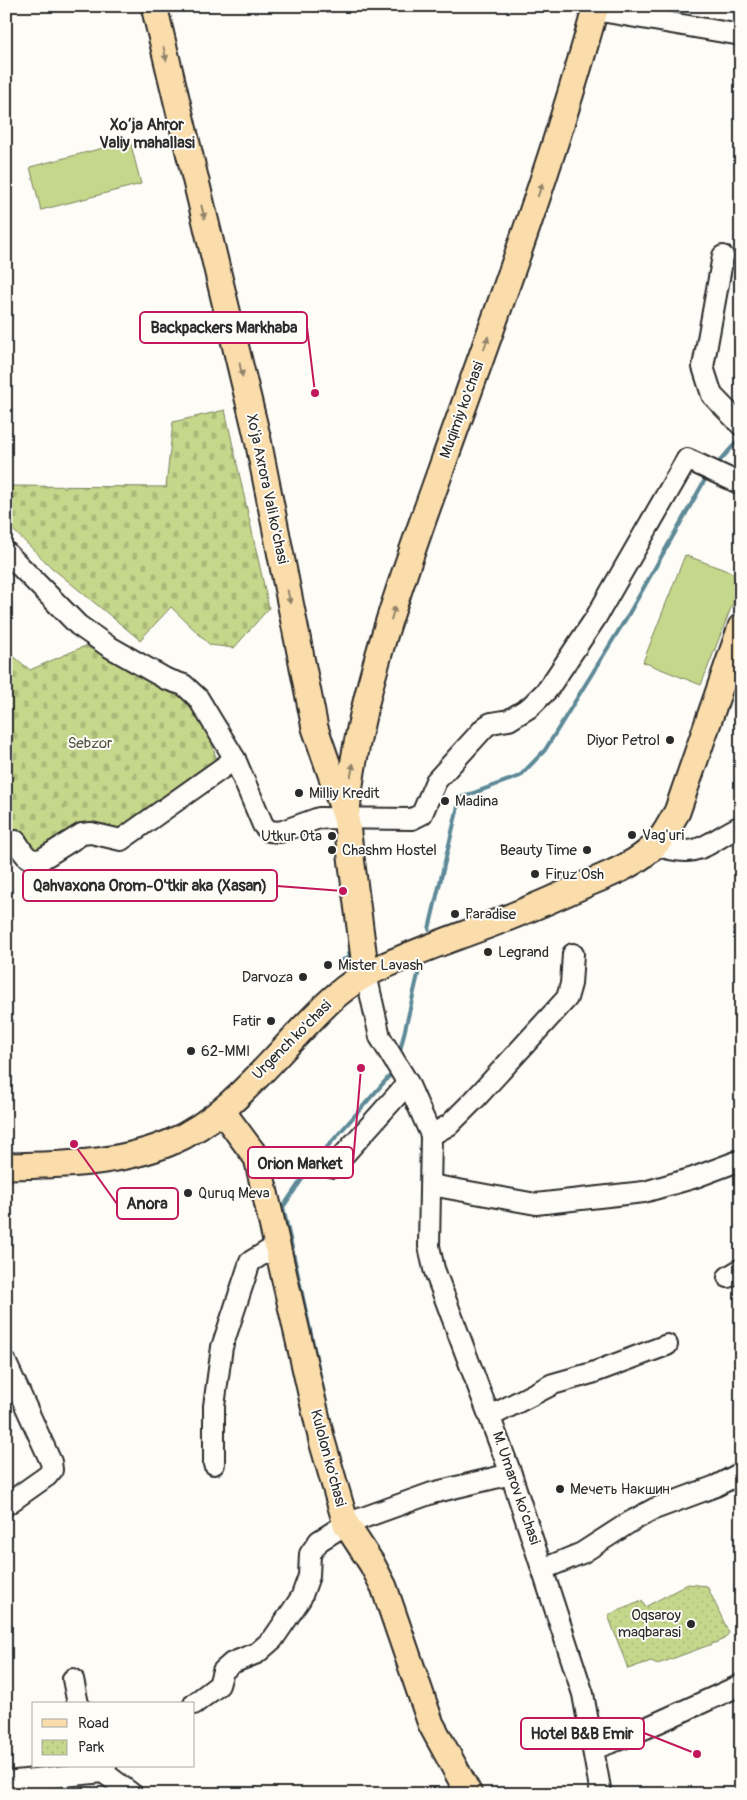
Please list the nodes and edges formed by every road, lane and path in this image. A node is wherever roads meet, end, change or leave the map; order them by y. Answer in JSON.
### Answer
{"nodes":[{"id":1,"x":154,"y":6,"type":"edge"},
{"id":2,"x":595,"y":8,"type":"edge"},
{"id":3,"x":741,"y":35,"type":"edge"},
{"id":4,"x":723,"y":256,"type":"dead end"},
{"id":5,"x":741,"y":425,"type":"edge"},
{"id":6,"x":741,"y":484,"type":"edge"},
{"id":7,"x":6,"y":552,"type":"edge"},
{"id":8,"x":741,"y":627,"type":"edge"},
{"id":9,"x":235,"y":759,"type":"junction"},
{"id":10,"x":346,"y":818,"type":"junction"},
{"id":11,"x":741,"y":826,"type":"edge"},
{"id":12,"x":16,"y":841,"type":"dead end"},
{"id":13,"x":655,"y":845,"type":"junction"},
{"id":14,"x":573,"y":954,"type":"dead end"},
{"id":15,"x":366,"y":974,"type":"junction"},
{"id":16,"x":400,"y":1069,"type":"junction"},
{"id":17,"x":222,"y":1111,"type":"junction"},
{"id":18,"x":431,"y":1135,"type":"junction"},
{"id":19,"x":741,"y":1160,"type":"edge"},
{"id":20,"x":6,"y":1166,"type":"edge"},
{"id":21,"x":333,"y":1167,"type":"dead end"},
{"id":22,"x":431,"y":1185,"type":"junction"},
{"id":23,"x":276,"y":1246,"type":"junction"},
{"id":24,"x":667,"y":1346,"type":"dead end"},
{"id":25,"x":6,"y":1363,"type":"edge"},
{"id":26,"x":491,"y":1416,"type":"junction"},
{"id":27,"x":214,"y":1464,"type":"dead end"},
{"id":28,"x":741,"y":1473,"type":"edge"},
{"id":29,"x":511,"y":1474,"type":"junction"},
{"id":30,"x":6,"y":1505,"type":"edge"},
{"id":31,"x":355,"y":1521,"type":"junction"},
{"id":32,"x":543,"y":1569,"type":"junction"},
{"id":33,"x":73,"y":1679,"type":"dead end"},
{"id":34,"x":741,"y":1685,"type":"edge"},
{"id":35,"x":78,"y":1702,"type":"edge"},
{"id":36,"x":195,"y":1703,"type":"edge"},
{"id":37,"x":593,"y":1749,"type":"junction"},
{"id":38,"x":103,"y":1768,"type":"edge"},
{"id":39,"x":6,"y":1782,"type":"edge"},
{"id":40,"x":132,"y":1794,"type":"edge"},
{"id":41,"x":469,"y":1794,"type":"edge"},
{"id":42,"x":601,"y":1794,"type":"edge"}],
"edges":[{"from":1,"to":10,"type":"main road","name":"Xo'ja Axrora Vali ko'chasi","one_way":true},
{"from":2,"to":3,"type":"street"},
{"from":10,"to":2,"type":"main road","name":"Muqimiy ko'chasi","one_way":true},
{"from":4,"to":5,"type":"street"},
{"from":6,"to":10,"type":"street"},
{"from":7,"to":9,"type":"street"},
{"from":8,"to":13,"type":"main road"},
{"from":9,"to":10,"type":"street"},
{"from":9,"to":12,"type":"street"},
{"from":10,"to":15,"type":"main road","name":"Xo'ja Axrora Vali ko'chasi"},
{"from":11,"to":13,"type":"street"},
{"from":13,"to":15,"type":"main road","name":"Urgench ko'chasi"},
{"from":14,"to":18,"type":"street"},
{"from":15,"to":16,"type":"street"},
{"from":15,"to":17,"type":"main road","name":"Urgench ko'chasi"},
{"from":16,"to":18,"type":"street"},
{"from":16,"to":21,"type":"street"},
{"from":17,"to":20,"type":"main road","name":"Urgench ko'chasi"},
{"from":17,"to":23,"type":"main road","name":"Kulolon ko'chasi"},
{"from":18,"to":22,"type":"street","name":"M. Umarov ko'chasi"},
{"from":19,"to":22,"type":"street"},
{"from":22,"to":26,"type":"street","name":"M. Umarov ko'chasi"},
{"from":23,"to":27,"type":"street"},
{"from":23,"to":31,"type":"main road","name":"Kulolon ko'chasi"},
{"from":24,"to":26,"type":"street"},
{"from":25,"to":30,"type":"street"},
{"from":26,"to":29,"type":"street","name":"M. Umarov ko'chasi"},
{"from":28,"to":32,"type":"street"},
{"from":29,"to":31,"type":"street"},
{"from":29,"to":32,"type":"street","name":"M. Umarov ko'chasi"},
{"from":31,"to":36,"type":"street"},
{"from":31,"to":41,"type":"main road","name":"Kulolon ko'chasi"},
{"from":32,"to":37,"type":"street","name":"M. Umarov ko'chasi"},
{"from":33,"to":35,"type":"street"},
{"from":34,"to":37,"type":"street"},
{"from":37,"to":42,"type":"street","name":"M. Umarov ko'chasi"},
{"from":38,"to":39,"type":"street"},
{"from":38,"to":40,"type":"street"}]}
